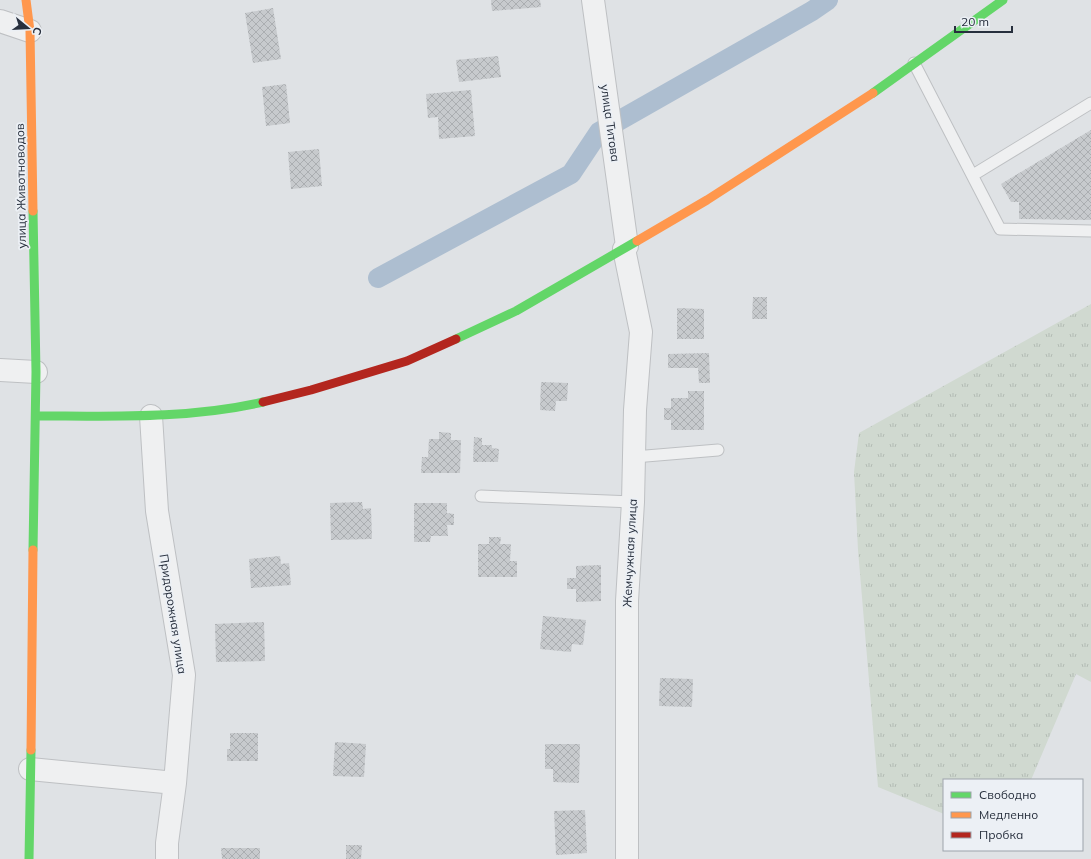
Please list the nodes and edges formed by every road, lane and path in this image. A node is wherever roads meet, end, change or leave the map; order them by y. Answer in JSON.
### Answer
{"nodes":[{"id":1,"x":26,"y":0,"type":"edge"},
{"id":2,"x":593,"y":0,"type":"edge"},
{"id":3,"x":1003,"y":0,"type":"edge"},
{"id":4,"x":0,"y":21,"type":"edge"},
{"id":5,"x":30,"y":31,"type":"junction"},
{"id":6,"x":914,"y":63,"type":"junction"},
{"id":7,"x":1091,"y":104,"type":"edge"},
{"id":8,"x":973,"y":175,"type":"junction"},
{"id":9,"x":1091,"y":231,"type":"edge"},
{"id":10,"x":626,"y":248,"type":"junction"},
{"id":11,"x":0,"y":370,"type":"edge"},
{"id":12,"x":36,"y":372,"type":"junction"},
{"id":13,"x":36,"y":416,"type":"junction"},
{"id":14,"x":151,"y":416,"type":"junction"},
{"id":15,"x":718,"y":450,"type":"dead end"},
{"id":16,"x":634,"y":457,"type":"junction"},
{"id":17,"x":481,"y":496,"type":"dead end"},
{"id":18,"x":633,"y":502,"type":"junction"},
{"id":19,"x":30,"y":769,"type":"junction"},
{"id":20,"x":175,"y":783,"type":"junction"},
{"id":21,"x":29,"y":859,"type":"edge"},
{"id":22,"x":167,"y":859,"type":"edge"},
{"id":23,"x":627,"y":859,"type":"edge"}],
"edges":[{"from":1,"to":5,"type":"street","name":"улица Животноводов"},
{"from":2,"to":10,"type":"street","name":"улица Титова"},
{"from":3,"to":6,"type":"street"},
{"from":4,"to":5,"type":"street"},
{"from":5,"to":12,"type":"street","name":"улица Животноводов"},
{"from":6,"to":8,"type":"lane"},
{"from":6,"to":10,"type":"street"},
{"from":7,"to":8,"type":"lane"},
{"from":8,"to":9,"type":"lane"},
{"from":10,"to":14,"type":"street"},
{"from":10,"to":16,"type":"street","name":"Жемчужная улица"},
{"from":11,"to":12,"type":"street"},
{"from":12,"to":13,"type":"street","name":"улица Животноводов"},
{"from":13,"to":14,"type":"street"},
{"from":13,"to":19,"type":"street","name":"улица Животноводов"},
{"from":14,"to":20,"type":"street","name":"Придорожная улица"},
{"from":15,"to":16,"type":"lane"},
{"from":16,"to":18,"type":"street","name":"Жемчужная улица"},
{"from":17,"to":18,"type":"lane"},
{"from":18,"to":23,"type":"street","name":"Жемчужная улица"},
{"from":19,"to":20,"type":"street"},
{"from":19,"to":21,"type":"street","name":"улица Животноводов"},
{"from":20,"to":22,"type":"street","name":"Придорожная улица"}]}
